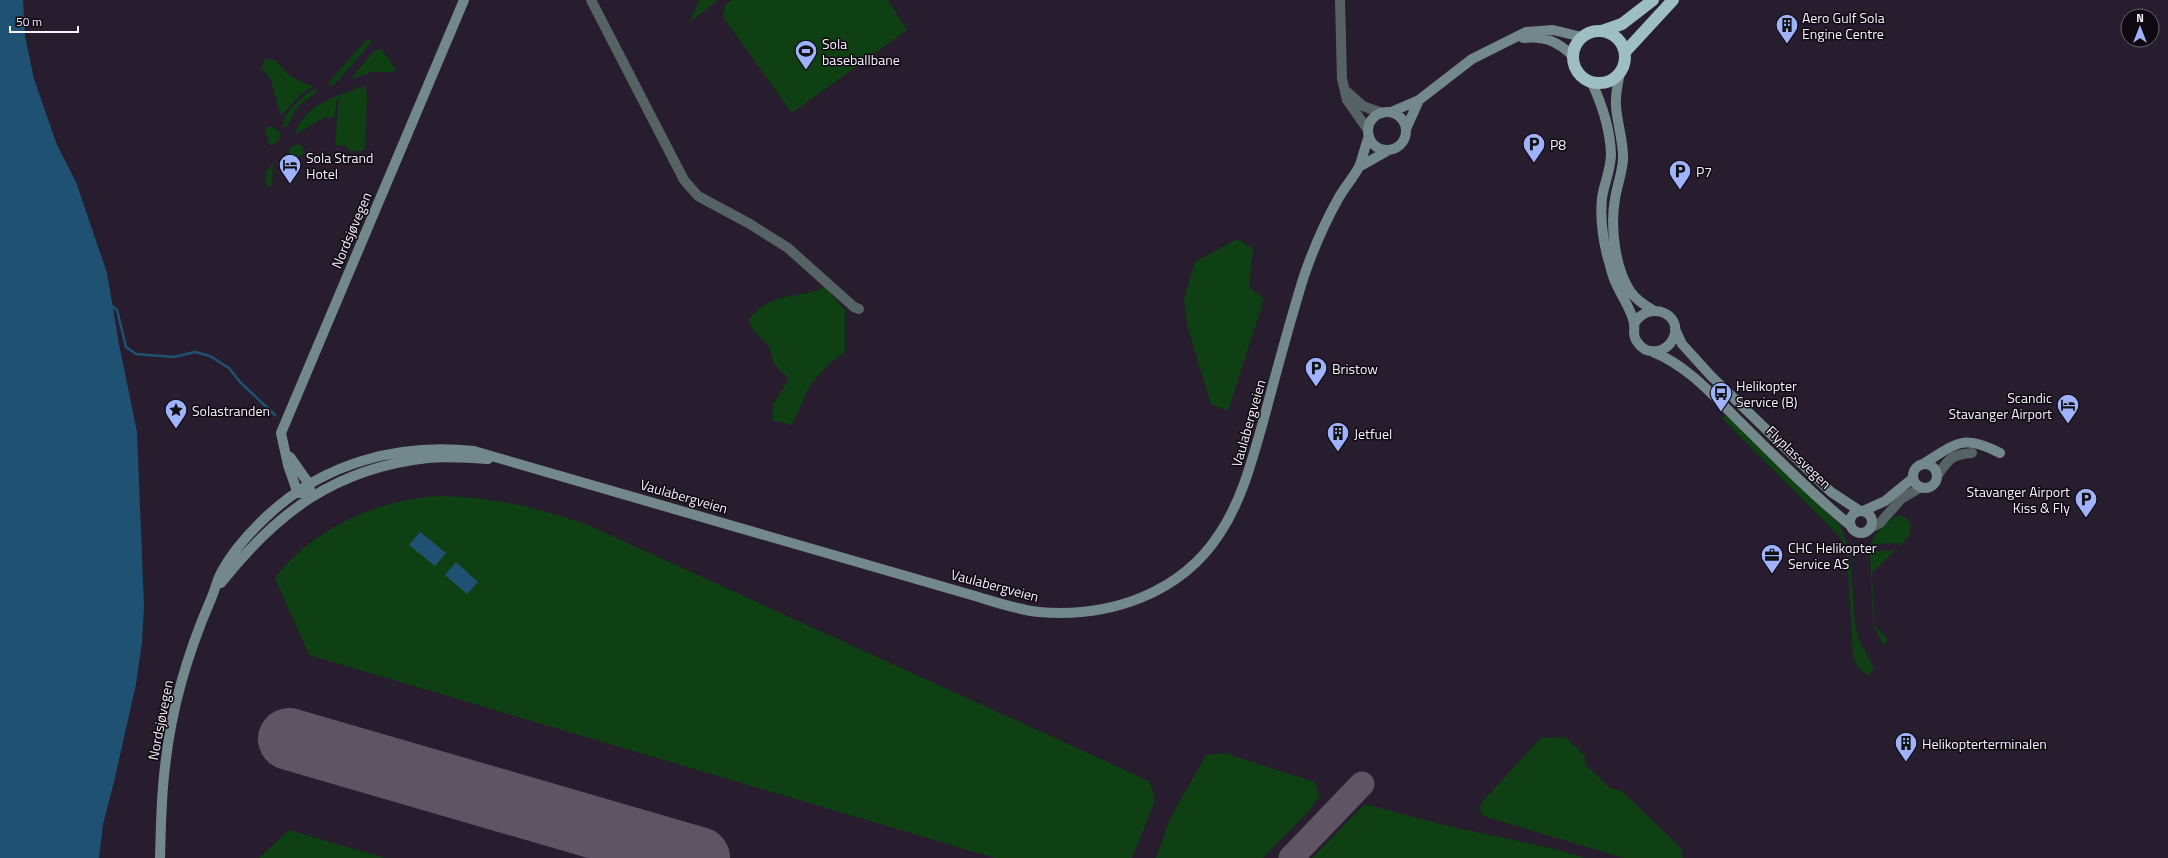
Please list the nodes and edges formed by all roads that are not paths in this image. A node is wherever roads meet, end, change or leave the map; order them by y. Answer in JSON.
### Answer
{"nodes":[{"id":1,"x":464,"y":0,"type":"edge"},
{"id":2,"x":591,"y":0,"type":"edge"},
{"id":3,"x":1340,"y":0,"type":"edge"},
{"id":4,"x":1653,"y":0,"type":"edge"},
{"id":5,"x":1673,"y":0,"type":"edge"},
{"id":6,"x":1602,"y":31,"type":"junction"},
{"id":7,"x":1582,"y":37,"type":"junction"},
{"id":8,"x":1515,"y":38,"type":"junction"},
{"id":9,"x":1625,"y":52,"type":"junction"},
{"id":10,"x":1573,"y":56,"type":"junction"},
{"id":11,"x":1620,"y":72,"type":"junction"},
{"id":12,"x":1591,"y":81,"type":"junction"},
{"id":13,"x":1346,"y":91,"type":"junction"},
{"id":14,"x":1418,"y":100,"type":"junction"},
{"id":15,"x":1386,"y":113,"type":"junction"},
{"id":16,"x":1406,"y":129,"type":"junction"},
{"id":17,"x":1368,"y":133,"type":"junction"},
{"id":18,"x":1389,"y":150,"type":"junction"},
{"id":19,"x":1359,"y":167,"type":"junction"},
{"id":20,"x":858,"y":309,"type":"dead end"},
{"id":21,"x":1653,"y":310,"type":"junction"},
{"id":22,"x":1634,"y":324,"type":"junction"},
{"id":23,"x":1675,"y":329,"type":"junction"},
{"id":24,"x":1653,"y":352,"type":"junction"},
{"id":25,"x":284,"y":450,"type":"junction"},
{"id":26,"x":1972,"y":453,"type":"dead end"},
{"id":27,"x":2000,"y":453,"type":"dead end"},
{"id":28,"x":504,"y":459,"type":"junction"},
{"id":29,"x":1923,"y":464,"type":"junction"},
{"id":30,"x":1937,"y":476,"type":"junction"},
{"id":31,"x":1913,"y":478,"type":"junction"},
{"id":32,"x":309,"y":484,"type":"junction"},
{"id":33,"x":1921,"y":487,"type":"junction"},
{"id":34,"x":297,"y":491,"type":"junction"},
{"id":35,"x":310,"y":497,"type":"junction"},
{"id":36,"x":1862,"y":511,"type":"junction"},
{"id":37,"x":1850,"y":525,"type":"junction"},
{"id":38,"x":1872,"y":527,"type":"junction"},
{"id":39,"x":213,"y":593,"type":"junction"},
{"id":40,"x":160,"y":858,"type":"edge"}],
"edges":[{"from":1,"to":25,"type":"main road","name":"Nordsjøvegen"},
{"from":2,"to":20,"type":"street"},
{"from":3,"to":13,"type":"street"},
{"from":4,"to":6,"type":"highway"},
{"from":5,"to":9,"type":"highway"},
{"from":6,"to":7,"type":"highway"},
{"from":6,"to":9,"type":"highway"},
{"from":7,"to":8,"type":"main road"},
{"from":7,"to":10,"type":"highway"},
{"from":8,"to":10,"type":"main road"},
{"from":8,"to":14,"type":"main road"},
{"from":9,"to":11,"type":"highway"},
{"from":10,"to":12,"type":"highway"},
{"from":11,"to":12,"type":"highway"},
{"from":11,"to":21,"type":"main road"},
{"from":12,"to":22,"type":"main road"},
{"from":13,"to":15,"type":"street"},
{"from":13,"to":17,"type":"street"},
{"from":14,"to":15,"type":"main road"},
{"from":14,"to":16,"type":"main road"},
{"from":15,"to":16,"type":"main road"},
{"from":15,"to":17,"type":"main road"},
{"from":16,"to":18,"type":"main road"},
{"from":17,"to":18,"type":"main road"},
{"from":17,"to":19,"type":"main road","name":"Vaulabergveien"},
{"from":18,"to":19,"type":"main road","name":"Vaulabergveien"},
{"from":19,"to":28,"type":"main road","name":"Vaulabergveien"},
{"from":21,"to":22,"type":"main road"},
{"from":21,"to":23,"type":"main road"},
{"from":22,"to":24,"type":"main road"},
{"from":23,"to":24,"type":"main road"},
{"from":23,"to":36,"type":"main road","name":"Flyplassvegen"},
{"from":24,"to":37,"type":"main road","name":"Flyplassvegen"},
{"from":25,"to":32,"type":"main road"},
{"from":25,"to":34,"type":"main road","name":"Nordsjøvegen"},
{"from":26,"to":30,"type":"street"},
{"from":27,"to":29,"type":"main road"},
{"from":28,"to":32,"type":"main road","name":"Vaulabergveien"},
{"from":28,"to":35,"type":"main road","name":"Vaulabergveien"},
{"from":29,"to":30,"type":"main road"},
{"from":29,"to":31,"type":"main road"},
{"from":30,"to":33,"type":"main road"},
{"from":31,"to":33,"type":"main road"},
{"from":31,"to":36,"type":"main road"},
{"from":32,"to":34,"type":"main road","name":"Nordsjøvegen"},
{"from":32,"to":35,"type":"main road"},
{"from":33,"to":38,"type":"street"},
{"from":34,"to":35,"type":"main road"},
{"from":34,"to":39,"type":"main road","name":"Nordsjøvegen"},
{"from":35,"to":39,"type":"main road","name":"Nordsjøvegen"},
{"from":36,"to":37,"type":"main road"},
{"from":36,"to":38,"type":"main road","name":"Flyplassvegen"},
{"from":37,"to":38,"type":"main road","name":"Flyplassvegen"},
{"from":39,"to":40,"type":"main road","name":"Nordsjøvegen"}]}
